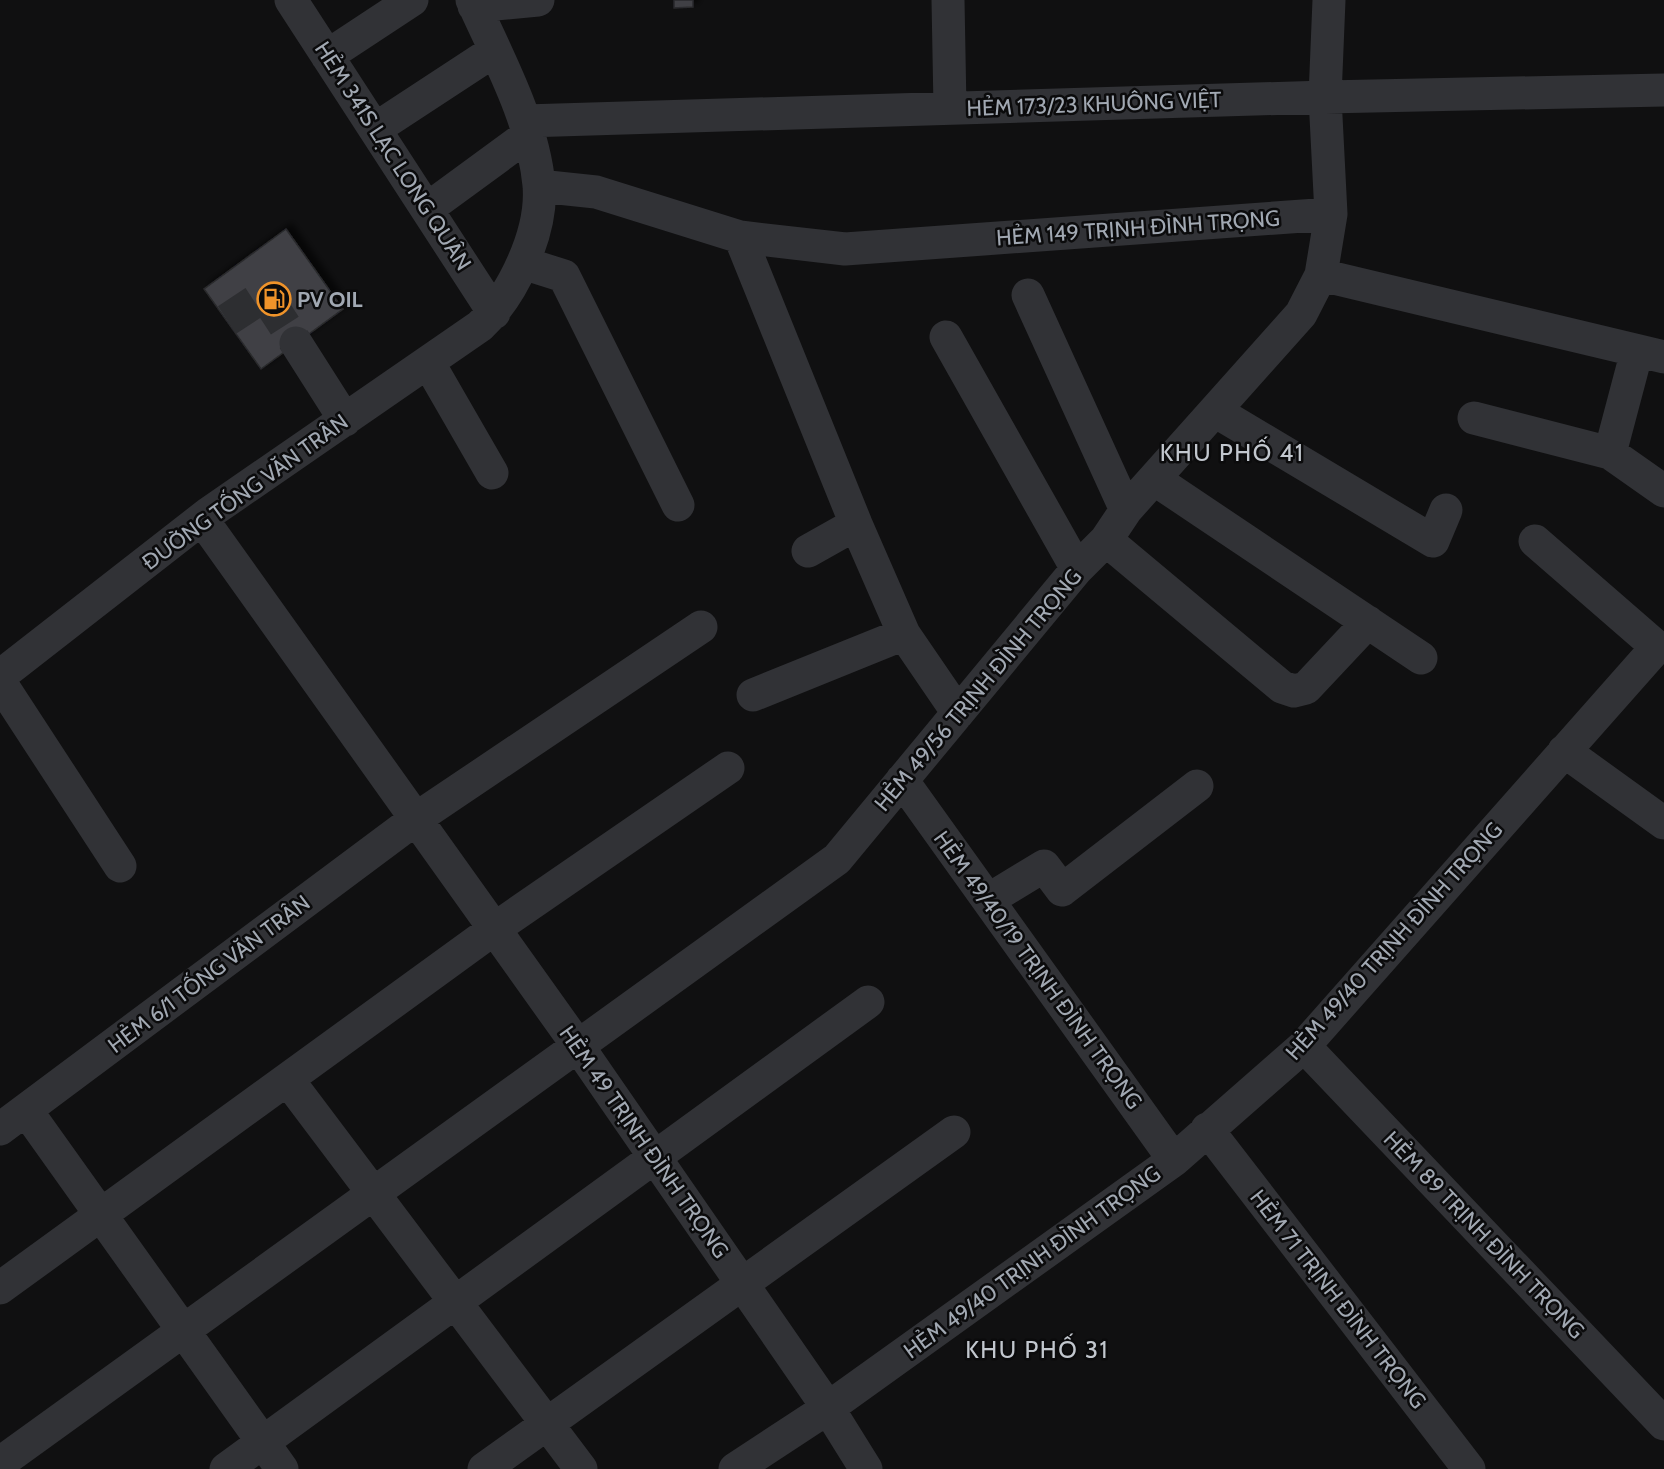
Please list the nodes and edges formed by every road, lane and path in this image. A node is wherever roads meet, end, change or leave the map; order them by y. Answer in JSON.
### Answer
{"nodes":[{"id":1,"x":291,"y":0,"type":"edge"},
{"id":2,"x":412,"y":0,"type":"edge"},
{"id":3,"x":538,"y":0,"type":"edge"},
{"id":4,"x":948,"y":0,"type":"edge"},
{"id":5,"x":1329,"y":0,"type":"edge"},
{"id":6,"x":473,"y":3,"type":"edge"},
{"id":7,"x":494,"y":51,"type":"junction"},
{"id":8,"x":327,"y":56,"type":"junction"},
{"id":9,"x":1664,"y":90,"type":"edge"},
{"id":10,"x":1325,"y":97,"type":"junction"},
{"id":11,"x":950,"y":108,"type":"junction"},
{"id":12,"x":526,"y":128,"type":"junction"},
{"id":13,"x":375,"y":129,"type":"junction"},
{"id":14,"x":539,"y":186,"type":"junction"},
{"id":15,"x":427,"y":209,"type":"junction"},
{"id":16,"x":1331,"y":214,"type":"junction"},
{"id":17,"x":740,"y":237,"type":"junction"},
{"id":18,"x":523,"y":263,"type":"junction"},
{"id":19,"x":1321,"y":276,"type":"junction"},
{"id":20,"x":1028,"y":295,"type":"dead end"},
{"id":21,"x":494,"y":313,"type":"junction"},
{"id":22,"x":946,"y":337,"type":"dead end"},
{"id":23,"x":296,"y":343,"type":"tunnel mouth"},
{"id":24,"x":1650,"y":354,"type":"edge"},
{"id":25,"x":428,"y":362,"type":"junction"},
{"id":26,"x":1215,"y":411,"type":"junction"},
{"id":27,"x":1474,"y":418,"type":"dead end"},
{"id":28,"x":345,"y":420,"type":"junction"},
{"id":29,"x":1610,"y":453,"type":"junction"},
{"id":30,"x":492,"y":473,"type":"dead end"},
{"id":31,"x":1154,"y":479,"type":"junction"},
{"id":32,"x":1664,"y":491,"type":"edge"},
{"id":33,"x":678,"y":505,"type":"dead end"},
{"id":34,"x":1126,"y":510,"type":"junction"},
{"id":35,"x":1446,"y":510,"type":"dead end"},
{"id":36,"x":202,"y":519,"type":"junction"},
{"id":37,"x":856,"y":524,"type":"junction"},
{"id":38,"x":1106,"y":540,"type":"junction"},
{"id":39,"x":1535,"y":541,"type":"dead end"},
{"id":40,"x":808,"y":551,"type":"dead end"},
{"id":41,"x":1077,"y":569,"type":"junction"},
{"id":42,"x":1368,"y":622,"type":"junction"},
{"id":43,"x":701,"y":627,"type":"dead end"},
{"id":44,"x":904,"y":634,"type":"junction"},
{"id":45,"x":1422,"y":658,"type":"dead end"},
{"id":46,"x":0,"y":676,"type":"edge"},
{"id":47,"x":0,"y":682,"type":"edge"},
{"id":48,"x":753,"y":695,"type":"dead end"},
{"id":49,"x":958,"y":713,"type":"junction"},
{"id":50,"x":1564,"y":751,"type":"junction"},
{"id":51,"x":728,"y":768,"type":"dead end"},
{"id":52,"x":902,"y":780,"type":"junction"},
{"id":53,"x":1197,"y":786,"type":"dead end"},
{"id":54,"x":417,"y":818,"type":"junction"},
{"id":55,"x":1664,"y":823,"type":"edge"},
{"id":56,"x":120,"y":866,"type":"dead end"},
{"id":57,"x":988,"y":900,"type":"junction"},
{"id":58,"x":494,"y":929,"type":"junction"},
{"id":59,"x":868,"y":1002,"type":"dead end"},
{"id":60,"x":578,"y":1046,"type":"junction"},
{"id":61,"x":1304,"y":1046,"type":"junction"},
{"id":62,"x":288,"y":1080,"type":"junction"},
{"id":63,"x":26,"y":1110,"type":"junction"},
{"id":64,"x":0,"y":1129,"type":"edge"},
{"id":65,"x":1207,"y":1129,"type":"junction"},
{"id":66,"x":954,"y":1132,"type":"dead end"},
{"id":67,"x":655,"y":1156,"type":"junction"},
{"id":68,"x":1174,"y":1160,"type":"junction"},
{"id":69,"x":374,"y":1193,"type":"junction"},
{"id":70,"x":100,"y":1213,"type":"junction"},
{"id":71,"x":741,"y":1282,"type":"junction"},
{"id":72,"x":0,"y":1288,"type":"edge"},
{"id":73,"x":455,"y":1301,"type":"junction"},
{"id":74,"x":183,"y":1331,"type":"junction"},
{"id":75,"x":828,"y":1408,"type":"junction"},
{"id":76,"x":547,"y":1423,"type":"junction"},
{"id":77,"x":1664,"y":1424,"type":"edge"},
{"id":78,"x":262,"y":1441,"type":"junction"},
{"id":79,"x":0,"y":1463,"type":"edge"},
{"id":80,"x":226,"y":1469,"type":"edge"},
{"id":81,"x":282,"y":1469,"type":"edge"},
{"id":82,"x":484,"y":1469,"type":"edge"},
{"id":83,"x":582,"y":1469,"type":"edge"},
{"id":84,"x":735,"y":1469,"type":"edge"},
{"id":85,"x":866,"y":1469,"type":"edge"},
{"id":86,"x":1469,"y":1469,"type":"edge"}],
"edges":[{"from":1,"to":8,"type":"street","name":"HẺM 341S LẠC LONG QUÂN"},
{"from":2,"to":8,"type":"street"},
{"from":3,"to":6,"type":"street"},
{"from":4,"to":11,"type":"street"},
{"from":5,"to":10,"type":"street"},
{"from":6,"to":7,"type":"street","name":"ĐƯỜNG TỐNG VĂN TRÂN"},
{"from":7,"to":12,"type":"street","name":"ĐƯỜNG TỐNG VĂN TRÂN"},
{"from":7,"to":13,"type":"street"},
{"from":8,"to":13,"type":"street","name":"HẺM 341S LẠC LONG QUÂN"},
{"from":9,"to":10,"type":"street","name":"HẺM 173/23 KHUÔNG VIỆT"},
{"from":10,"to":11,"type":"street","name":"HẺM 173/23 KHUÔNG VIỆT"},
{"from":10,"to":16,"type":"street"},
{"from":11,"to":12,"type":"street","name":"HẺM 173/23 KHUÔNG VIỆT"},
{"from":12,"to":14,"type":"street","name":"ĐƯỜNG TỐNG VĂN TRÂN"},
{"from":12,"to":15,"type":"street"},
{"from":13,"to":15,"type":"street","name":"HẺM 341S LẠC LONG QUÂN"},
{"from":14,"to":17,"type":"street","name":"HẺM 149 TRỊNH ĐÌNH TRỌNG"},
{"from":14,"to":18,"type":"street","name":"ĐƯỜNG TỐNG VĂN TRÂN"},
{"from":15,"to":21,"type":"street","name":"HẺM 341S LẠC LONG QUÂN"},
{"from":16,"to":17,"type":"street","name":"HẺM 149 TRỊNH ĐÌNH TRỌNG"},
{"from":16,"to":19,"type":"street"},
{"from":17,"to":37,"type":"street"},
{"from":18,"to":21,"type":"street","name":"ĐƯỜNG TỐNG VĂN TRÂN"},
{"from":18,"to":33,"type":"street"},
{"from":19,"to":24,"type":"street"},
{"from":19,"to":26,"type":"street","name":"HẺM 49/56 TRỊNH ĐÌNH TRỌNG"},
{"from":20,"to":34,"type":"street"},
{"from":21,"to":25,"type":"street","name":"ĐƯỜNG TỐNG VĂN TRÂN"},
{"from":22,"to":41,"type":"street"},
{"from":23,"to":28,"type":"street"},
{"from":24,"to":29,"type":"street"},
{"from":25,"to":28,"type":"street","name":"ĐƯỜNG TỐNG VĂN TRÂN"},
{"from":25,"to":30,"type":"street"},
{"from":26,"to":31,"type":"street","name":"HẺM 49/56 TRỊNH ĐÌNH TRỌNG"},
{"from":26,"to":35,"type":"street"},
{"from":27,"to":29,"type":"street"},
{"from":28,"to":36,"type":"street","name":"ĐƯỜNG TỐNG VĂN TRÂN"},
{"from":29,"to":32,"type":"street"},
{"from":31,"to":34,"type":"street","name":"HẺM 49/56 TRỊNH ĐÌNH TRỌNG"},
{"from":31,"to":42,"type":"street"},
{"from":34,"to":38,"type":"street","name":"HẺM 49/56 TRỊNH ĐÌNH TRỌNG"},
{"from":36,"to":46,"type":"street","name":"ĐƯỜNG TỐNG VĂN TRÂN"},
{"from":36,"to":54,"type":"street","name":"HẺM 49 TRỊNH ĐÌNH TRỌNG"},
{"from":37,"to":40,"type":"street"},
{"from":37,"to":44,"type":"street"},
{"from":38,"to":41,"type":"street","name":"HẺM 49/56 TRỊNH ĐÌNH TRỌNG"},
{"from":38,"to":42,"type":"street"},
{"from":39,"to":50,"type":"street","name":"HẺM 49/40 TRỊNH ĐÌNH TRỌNG"},
{"from":41,"to":49,"type":"street","name":"HẺM 49/56 TRỊNH ĐÌNH TRỌNG"},
{"from":42,"to":45,"type":"street"},
{"from":43,"to":54,"type":"street","name":"HẺM 6/1 TỐNG VĂN TRÂN"},
{"from":44,"to":48,"type":"street"},
{"from":44,"to":49,"type":"street"},
{"from":47,"to":56,"type":"street"},
{"from":49,"to":52,"type":"street","name":"HẺM 49/56 TRỊNH ĐÌNH TRỌNG"},
{"from":50,"to":55,"type":"street"},
{"from":50,"to":61,"type":"street","name":"HẺM 49/40 TRỊNH ĐÌNH TRỌNG"},
{"from":51,"to":58,"type":"street"},
{"from":52,"to":57,"type":"street","name":"HẺM 49/40/19 TRỊNH ĐÌNH TRỌNG"},
{"from":52,"to":60,"type":"street","name":"HẺM 49/56 TRỊNH ĐÌNH TRỌNG"},
{"from":53,"to":57,"type":"street"},
{"from":54,"to":58,"type":"street","name":"HẺM 49 TRỊNH ĐÌNH TRỌNG"},
{"from":54,"to":63,"type":"street","name":"HẺM 6/1 TỐNG VĂN TRÂN"},
{"from":57,"to":68,"type":"street","name":"HẺM 49/40/19 TRỊNH ĐÌNH TRỌNG"},
{"from":58,"to":60,"type":"street","name":"HẺM 49 TRỊNH ĐÌNH TRỌNG"},
{"from":58,"to":62,"type":"street"},
{"from":59,"to":67,"type":"street"},
{"from":60,"to":67,"type":"street","name":"HẺM 49 TRỊNH ĐÌNH TRỌNG"},
{"from":60,"to":69,"type":"street","name":"HẺM 49/56 TRỊNH ĐÌNH TRỌNG"},
{"from":61,"to":65,"type":"street","name":"HẺM 49/40 TRỊNH ĐÌNH TRỌNG"},
{"from":61,"to":77,"type":"street","name":"HẺM 89 TRỊNH ĐÌNH TRỌNG"},
{"from":62,"to":69,"type":"street"},
{"from":62,"to":70,"type":"street"},
{"from":63,"to":64,"type":"street","name":"HẺM 6/1 TỐNG VĂN TRÂN"},
{"from":63,"to":70,"type":"street"},
{"from":65,"to":68,"type":"street","name":"HẺM 49/40 TRỊNH ĐÌNH TRỌNG"},
{"from":65,"to":86,"type":"street","name":"HẺM 71 TRỊNH ĐÌNH TRỌNG"},
{"from":66,"to":71,"type":"street"},
{"from":67,"to":71,"type":"street","name":"HẺM 49 TRỊNH ĐÌNH TRỌNG"},
{"from":67,"to":73,"type":"street"},
{"from":68,"to":75,"type":"street","name":"HẺM 49/40 TRỊNH ĐÌNH TRỌNG"},
{"from":69,"to":73,"type":"street"},
{"from":69,"to":74,"type":"street","name":"HẺM 49/56 TRỊNH ĐÌNH TRỌNG"},
{"from":70,"to":72,"type":"street"},
{"from":70,"to":74,"type":"street"},
{"from":71,"to":75,"type":"street","name":"HẺM 49 TRỊNH ĐÌNH TRỌNG"},
{"from":71,"to":76,"type":"street"},
{"from":73,"to":76,"type":"street"},
{"from":73,"to":78,"type":"street"},
{"from":74,"to":78,"type":"street"},
{"from":74,"to":79,"type":"street","name":"HẺM 49/56 TRỊNH ĐÌNH TRỌNG"},
{"from":75,"to":84,"type":"street","name":"HẺM 49/40 TRỊNH ĐÌNH TRỌNG"},
{"from":75,"to":85,"type":"street","name":"HẺM 49 TRỊNH ĐÌNH TRỌNG"},
{"from":76,"to":82,"type":"street"},
{"from":76,"to":83,"type":"street"},
{"from":78,"to":80,"type":"street"},
{"from":78,"to":81,"type":"street"}]}
